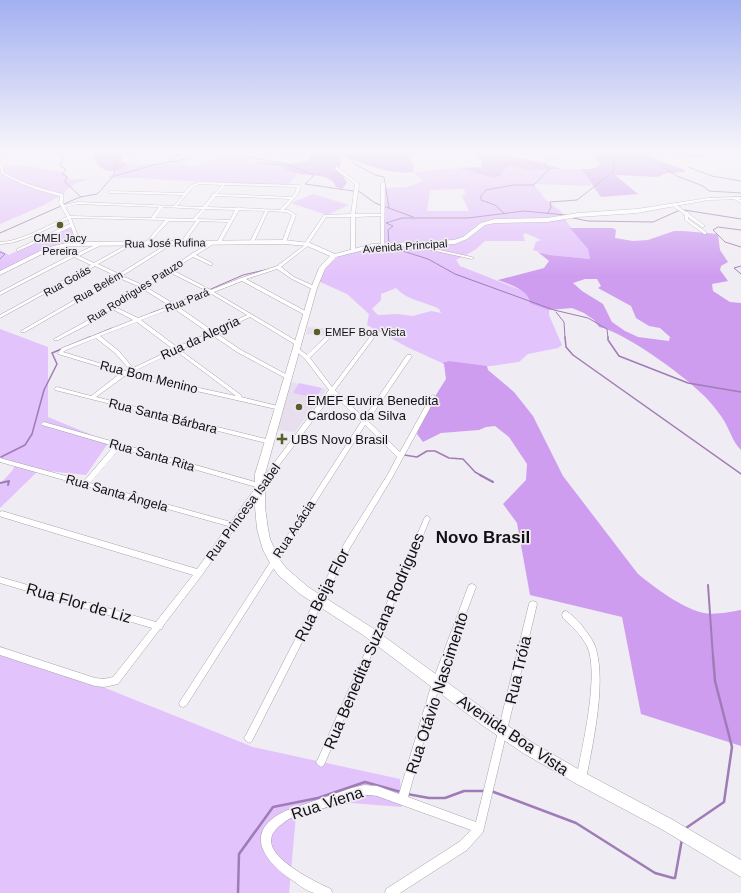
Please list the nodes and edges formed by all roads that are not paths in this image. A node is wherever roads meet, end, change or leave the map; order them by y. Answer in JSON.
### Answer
{"nodes":[{"id":1,"x":51,"y":193,"type":"edge"},
{"id":2,"x":135,"y":193,"type":"edge"},
{"id":3,"x":215,"y":193,"type":"edge"},
{"id":4,"x":297,"y":193,"type":"edge"},
{"id":5,"x":355,"y":193,"type":"edge"},
{"id":6,"x":383,"y":193,"type":"edge"},
{"id":7,"x":185,"y":194,"type":"joint"},
{"id":8,"x":213,"y":195,"type":"junction"},
{"id":9,"x":292,"y":198,"type":"junction"},
{"id":10,"x":738,"y":198,"type":"edge"},
{"id":11,"x":741,"y":202,"type":"edge"},
{"id":12,"x":674,"y":205,"type":"junction"},
{"id":13,"x":63,"y":206,"type":"junction"},
{"id":14,"x":162,"y":206,"type":"junction"},
{"id":15,"x":175,"y":206,"type":"junction"},
{"id":16,"x":205,"y":207,"type":"junction"},
{"id":17,"x":238,"y":208,"type":"junction"},
{"id":18,"x":267,"y":210,"type":"junction"},
{"id":19,"x":282,"y":211,"type":"junction"},
{"id":20,"x":687,"y":214,"type":"junction"},
{"id":21,"x":383,"y":215,"type":"junction"},
{"id":22,"x":353,"y":216,"type":"junction"},
{"id":23,"x":69,"y":217,"type":"junction"},
{"id":24,"x":153,"y":218,"type":"junction"},
{"id":25,"x":168,"y":219,"type":"junction"},
{"id":26,"x":197,"y":220,"type":"junction"},
{"id":27,"x":231,"y":221,"type":"junction"},
{"id":28,"x":71,"y":225,"type":"junction"},
{"id":29,"x":703,"y":226,"type":"dead end"},
{"id":30,"x":705,"y":233,"type":"dead end"},
{"id":31,"x":173,"y":242,"type":"junction"},
{"id":32,"x":184,"y":242,"type":"junction"},
{"id":33,"x":216,"y":242,"type":"junction"},
{"id":34,"x":252,"y":242,"type":"junction"},
{"id":35,"x":284,"y":242,"type":"junction"},
{"id":36,"x":133,"y":243,"type":"junction"},
{"id":37,"x":147,"y":243,"type":"junction"},
{"id":38,"x":0,"y":244,"type":"edge"},
{"id":39,"x":79,"y":244,"type":"junction"},
{"id":40,"x":100,"y":244,"type":"junction"},
{"id":41,"x":307,"y":244,"type":"junction"},
{"id":42,"x":413,"y":245,"type":"junction"},
{"id":43,"x":60,"y":246,"type":"junction"},
{"id":44,"x":384,"y":246,"type":"junction"},
{"id":45,"x":18,"y":250,"type":"dead end"},
{"id":46,"x":353,"y":250,"type":"junction"},
{"id":47,"x":75,"y":255,"type":"junction"},
{"id":48,"x":192,"y":255,"type":"junction"},
{"id":49,"x":334,"y":256,"type":"junction"},
{"id":50,"x":472,"y":258,"type":"dead end"},
{"id":51,"x":210,"y":264,"type":"dead end"},
{"id":52,"x":96,"y":265,"type":"junction"},
{"id":53,"x":278,"y":268,"type":"junction"},
{"id":54,"x":168,"y":270,"type":"junction"},
{"id":55,"x":0,"y":273,"type":"edge"},
{"id":56,"x":119,"y":276,"type":"junction"},
{"id":57,"x":242,"y":278,"type":"junction"},
{"id":58,"x":143,"y":287,"type":"junction"},
{"id":59,"x":314,"y":288,"type":"junction"},
{"id":60,"x":210,"y":291,"type":"junction"},
{"id":61,"x":0,"y":294,"type":"edge"},
{"id":62,"x":174,"y":306,"type":"junction"},
{"id":63,"x":111,"y":307,"type":"junction"},
{"id":64,"x":307,"y":314,"type":"junction"},
{"id":65,"x":249,"y":316,"type":"junction"},
{"id":66,"x":0,"y":317,"type":"edge"},
{"id":67,"x":137,"y":320,"type":"junction"},
{"id":68,"x":23,"y":331,"type":"dead end"},
{"id":69,"x":213,"y":332,"type":"junction"},
{"id":70,"x":334,"y":332,"type":"dead end"},
{"id":71,"x":374,"y":335,"type":"dead end"},
{"id":72,"x":97,"y":336,"type":"junction"},
{"id":73,"x":56,"y":339,"type":"dead end"},
{"id":74,"x":298,"y":347,"type":"junction"},
{"id":75,"x":176,"y":350,"type":"junction"},
{"id":76,"x":409,"y":356,"type":"dead end"},
{"id":77,"x":307,"y":358,"type":"junction"},
{"id":78,"x":132,"y":370,"type":"junction"},
{"id":79,"x":126,"y":373,"type":"junction"},
{"id":80,"x":289,"y":378,"type":"junction"},
{"id":81,"x":57,"y":389,"type":"dead end"},
{"id":82,"x":332,"y":390,"type":"junction"},
{"id":83,"x":433,"y":397,"type":"dead end"},
{"id":84,"x":91,"y":398,"type":"junction"},
{"id":85,"x":242,"y":399,"type":"junction"},
{"id":86,"x":280,"y":408,"type":"junction"},
{"id":87,"x":364,"y":422,"type":"junction"},
{"id":88,"x":44,"y":424,"type":"dead end"},
{"id":89,"x":270,"y":442,"type":"junction"},
{"id":90,"x":119,"y":445,"type":"junction"},
{"id":91,"x":400,"y":456,"type":"junction"},
{"id":92,"x":0,"y":460,"type":"edge"},
{"id":93,"x":85,"y":484,"type":"junction"},
{"id":94,"x":260,"y":486,"type":"junction"},
{"id":95,"x":2,"y":514,"type":"dead end"},
{"id":96,"x":427,"y":519,"type":"dead end"},
{"id":97,"x":234,"y":525,"type":"junction"},
{"id":98,"x":274,"y":560,"type":"junction"},
{"id":99,"x":199,"y":573,"type":"junction"},
{"id":100,"x":0,"y":580,"type":"edge"},
{"id":101,"x":472,"y":587,"type":"dead end"},
{"id":102,"x":318,"y":601,"type":"junction"},
{"id":103,"x":534,"y":604,"type":"dead end"},
{"id":104,"x":566,"y":614,"type":"dead end"},
{"id":105,"x":159,"y":626,"type":"junction"},
{"id":106,"x":376,"y":638,"type":"junction"},
{"id":107,"x":0,"y":651,"type":"edge"},
{"id":108,"x":436,"y":683,"type":"junction"},
{"id":109,"x":183,"y":703,"type":"dead end"},
{"id":110,"x":504,"y":731,"type":"junction"},
{"id":111,"x":249,"y":738,"type":"dead end"},
{"id":112,"x":321,"y":762,"type":"dead end"},
{"id":113,"x":581,"y":779,"type":"junction"},
{"id":114,"x":402,"y":800,"type":"junction"},
{"id":115,"x":479,"y":828,"type":"junction"},
{"id":116,"x":741,"y":869,"type":"edge"},
{"id":117,"x":328,"y":893,"type":"edge"},
{"id":118,"x":390,"y":893,"type":"edge"}],
"edges":[{"from":1,"to":13,"type":"street"},
{"from":2,"to":7,"type":"street"},
{"from":3,"to":8,"type":"street"},
{"from":4,"to":9,"type":"street"},
{"from":5,"to":22,"type":"street"},
{"from":6,"to":21,"type":"street"},
{"from":7,"to":15,"type":"street"},
{"from":8,"to":9,"type":"street"},
{"from":8,"to":16,"type":"street"},
{"from":9,"to":19,"type":"street"},
{"from":10,"to":11,"type":"street"},
{"from":10,"to":12,"type":"street","name":"Avenida Principal"},
{"from":12,"to":20,"type":"street"},
{"from":12,"to":42,"type":"street","name":"Avenida Principal"},
{"from":13,"to":14,"type":"street"},
{"from":13,"to":23,"type":"street"},
{"from":14,"to":15,"type":"street"},
{"from":14,"to":24,"type":"street"},
{"from":15,"to":16,"type":"street"},
{"from":16,"to":17,"type":"street"},
{"from":16,"to":26,"type":"street"},
{"from":17,"to":18,"type":"street"},
{"from":17,"to":27,"type":"street"},
{"from":18,"to":19,"type":"street"},
{"from":18,"to":34,"type":"street"},
{"from":19,"to":35,"type":"street"},
{"from":20,"to":29,"type":"street"},
{"from":20,"to":30,"type":"street"},
{"from":21,"to":22,"type":"street"},
{"from":21,"to":44,"type":"street"},
{"from":22,"to":41,"type":"street"},
{"from":22,"to":46,"type":"street"},
{"from":23,"to":24,"type":"street"},
{"from":23,"to":28,"type":"street"},
{"from":23,"to":38,"type":"street"},
{"from":24,"to":25,"type":"street"},
{"from":25,"to":26,"type":"street"},
{"from":25,"to":37,"type":"street"},
{"from":26,"to":27,"type":"street"},
{"from":26,"to":32,"type":"street"},
{"from":27,"to":33,"type":"street"},
{"from":28,"to":39,"type":"street"},
{"from":28,"to":45,"type":"street"},
{"from":31,"to":32,"type":"street","name":"Rua José Rufina"},
{"from":31,"to":37,"type":"street","name":"Rua José Rufina"},
{"from":31,"to":56,"type":"street","name":"Rua Belém"},
{"from":32,"to":33,"type":"street","name":"Rua José Rufina"},
{"from":33,"to":34,"type":"street","name":"Rua José Rufina"},
{"from":33,"to":48,"type":"street","name":"Rua Rodrigues Patuzo"},
{"from":34,"to":35,"type":"street","name":"Rua José Rufina"},
{"from":35,"to":41,"type":"street","name":"Rua José Rufina"},
{"from":36,"to":37,"type":"street","name":"Rua José Rufina"},
{"from":36,"to":40,"type":"street","name":"Rua José Rufina"},
{"from":36,"to":52,"type":"street","name":"Rua Goiás"},
{"from":39,"to":40,"type":"street","name":"Rua José Rufina"},
{"from":39,"to":43,"type":"street","name":"Rua José Rufina"},
{"from":40,"to":47,"type":"street"},
{"from":41,"to":49,"type":"street","name":"Rua José Rufina"},
{"from":41,"to":53,"type":"street"},
{"from":42,"to":44,"type":"street","name":"Avenida Principal"},
{"from":42,"to":50,"type":"street"},
{"from":43,"to":47,"type":"street"},
{"from":43,"to":55,"type":"street","name":"Rua José Rufina"},
{"from":44,"to":46,"type":"street","name":"Avenida Principal"},
{"from":46,"to":49,"type":"street","name":"Avenida Principal"},
{"from":47,"to":52,"type":"street"},
{"from":47,"to":61,"type":"street"},
{"from":48,"to":51,"type":"street"},
{"from":48,"to":54,"type":"street","name":"Rua Rodrigues Patuzo"},
{"from":49,"to":59,"type":"street"},
{"from":52,"to":56,"type":"street"},
{"from":52,"to":66,"type":"street","name":"Rua Goiás"},
{"from":53,"to":57,"type":"street","name":"Rua Pará"},
{"from":53,"to":59,"type":"street"},
{"from":54,"to":58,"type":"street","name":"Rua Rodrigues Patuzo"},
{"from":54,"to":60,"type":"street"},
{"from":56,"to":58,"type":"street"},
{"from":56,"to":68,"type":"street","name":"Rua Belém"},
{"from":57,"to":60,"type":"street","name":"Rua Pará"},
{"from":57,"to":64,"type":"street"},
{"from":58,"to":62,"type":"street"},
{"from":58,"to":63,"type":"street","name":"Rua Rodrigues Patuzo"},
{"from":59,"to":64,"type":"street"},
{"from":60,"to":62,"type":"street","name":"Rua Pará"},
{"from":60,"to":65,"type":"street"},
{"from":62,"to":67,"type":"street","name":"Rua Pará"},
{"from":62,"to":69,"type":"street"},
{"from":63,"to":67,"type":"street"},
{"from":63,"to":73,"type":"street","name":"Rua Rodrigues Patuzo"},
{"from":64,"to":74,"type":"street"},
{"from":65,"to":69,"type":"street","name":"Rua da Alegria"},
{"from":65,"to":74,"type":"street"},
{"from":67,"to":72,"type":"street","name":"Rua Pará"},
{"from":67,"to":75,"type":"street"},
{"from":69,"to":75,"type":"street","name":"Rua da Alegria"},
{"from":69,"to":80,"type":"street"},
{"from":70,"to":77,"type":"street"},
{"from":71,"to":82,"type":"street","name":"Rua Princesa Isabel"},
{"from":72,"to":78,"type":"street"},
{"from":72,"to":79,"type":"street","name":"Rua Bom Menino"},
{"from":74,"to":77,"type":"street"},
{"from":74,"to":80,"type":"street"},
{"from":75,"to":78,"type":"street","name":"Rua da Alegria"},
{"from":75,"to":85,"type":"street"},
{"from":76,"to":87,"type":"street","name":"Rua Acácia"},
{"from":77,"to":82,"type":"street"},
{"from":78,"to":79,"type":"street","name":"Rua da Alegria"},
{"from":79,"to":84,"type":"street","name":"Rua da Alegria"},
{"from":79,"to":85,"type":"street","name":"Rua Bom Menino"},
{"from":80,"to":86,"type":"street"},
{"from":81,"to":84,"type":"street","name":"Rua Santa Bárbara"},
{"from":82,"to":87,"type":"street"},
{"from":82,"to":94,"type":"street","name":"Rua Princesa Isabel"},
{"from":83,"to":91,"type":"street","name":"Rua Beija Flor"},
{"from":84,"to":89,"type":"street","name":"Rua Santa Bárbara"},
{"from":85,"to":86,"type":"street","name":"Rua Bom Menino"},
{"from":86,"to":89,"type":"street"},
{"from":87,"to":91,"type":"street"},
{"from":87,"to":98,"type":"street","name":"Rua Acácia"},
{"from":88,"to":90,"type":"street","name":"Rua Santa Rita"},
{"from":89,"to":94,"type":"street"},
{"from":90,"to":93,"type":"street"},
{"from":90,"to":94,"type":"street","name":"Rua Santa Rita"},
{"from":91,"to":102,"type":"street","name":"Rua Beija Flor"},
{"from":92,"to":93,"type":"street","name":"Rua Santa Ângela"},
{"from":93,"to":97,"type":"street","name":"Rua Santa Ângela"},
{"from":94,"to":97,"type":"street","name":"Rua Princesa Isabel"},
{"from":94,"to":98,"type":"street"},
{"from":95,"to":99,"type":"street","name":"Rua Princesa Isabel"},
{"from":96,"to":106,"type":"street","name":"Rua Benedita Suzana Rodrigues"},
{"from":97,"to":99,"type":"street","name":"Rua Princesa Isabel"},
{"from":98,"to":102,"type":"street","name":"Avenida Boa Vista"},
{"from":98,"to":109,"type":"street","name":"Rua Acácia"},
{"from":99,"to":105,"type":"street","name":"Rua Princesa Isabel"},
{"from":100,"to":105,"type":"street","name":"Rua Flor de Liz"},
{"from":101,"to":108,"type":"street","name":"Rua Otávio Nascimento"},
{"from":102,"to":106,"type":"street","name":"Avenida Boa Vista"},
{"from":102,"to":111,"type":"street","name":"Rua Beija Flor"},
{"from":103,"to":110,"type":"street","name":"Rua Tróia"},
{"from":104,"to":113,"type":"street"},
{"from":105,"to":107,"type":"street","name":"Rua Princesa Isabel"},
{"from":106,"to":108,"type":"street","name":"Avenida Boa Vista"},
{"from":106,"to":112,"type":"street","name":"Rua Benedita Suzana Rodrigues"},
{"from":108,"to":110,"type":"street","name":"Avenida Boa Vista"},
{"from":108,"to":114,"type":"street","name":"Rua Otávio Nascimento"},
{"from":110,"to":113,"type":"street","name":"Avenida Boa Vista"},
{"from":110,"to":115,"type":"street","name":"Rua Tróia"},
{"from":113,"to":116,"type":"street","name":"Avenida Boa Vista"},
{"from":114,"to":115,"type":"street","name":"Rua Viena"},
{"from":114,"to":117,"type":"street","name":"Rua Viena"},
{"from":115,"to":118,"type":"street"}]}
